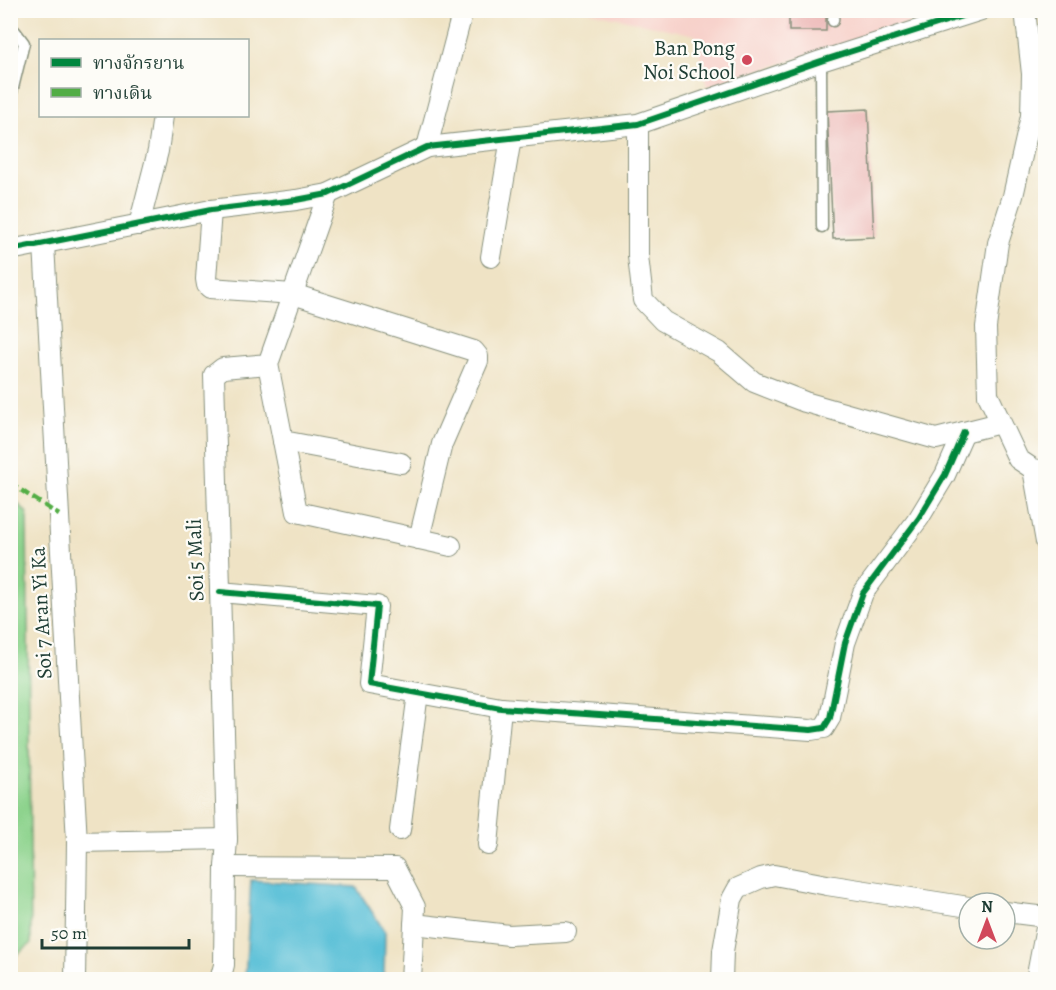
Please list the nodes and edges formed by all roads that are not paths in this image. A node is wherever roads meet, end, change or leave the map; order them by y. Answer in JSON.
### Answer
{"nodes":[{"id":1,"x":463,"y":10,"type":"edge"},
{"id":2,"x":981,"y":10,"type":"edge"},
{"id":3,"x":1025,"y":10,"type":"edge"},
{"id":4,"x":10,"y":30,"type":"edge"},
{"id":5,"x":821,"y":60,"type":"junction"},
{"id":6,"x":10,"y":100,"type":"edge"},
{"id":7,"x":163,"y":117,"type":"edge"},
{"id":8,"x":1038,"y":121,"type":"edge"},
{"id":9,"x":638,"y":124,"type":"junction"},
{"id":10,"x":512,"y":138,"type":"junction"},
{"id":11,"x":427,"y":147,"type":"junction"},
{"id":12,"x":328,"y":194,"type":"junction"},
{"id":13,"x":211,"y":210,"type":"junction"},
{"id":14,"x":139,"y":225,"type":"junction"},
{"id":15,"x":822,"y":227,"type":"dead end"},
{"id":16,"x":44,"y":244,"type":"junction"},
{"id":17,"x":10,"y":250,"type":"edge"},
{"id":18,"x":491,"y":257,"type":"dead end"},
{"id":19,"x":293,"y":294,"type":"junction"},
{"id":20,"x":268,"y":364,"type":"junction"},
{"id":21,"x":1000,"y":423,"type":"junction"},
{"id":22,"x":964,"y":432,"type":"junction"},
{"id":23,"x":282,"y":441,"type":"junction"},
{"id":24,"x":401,"y":463,"type":"dead end"},
{"id":25,"x":1039,"y":470,"type":"edge"},
{"id":26,"x":419,"y":539,"type":"junction"},
{"id":27,"x":1046,"y":542,"type":"edge"},
{"id":28,"x":451,"y":546,"type":"dead end"},
{"id":29,"x":220,"y":592,"type":"junction"},
{"id":30,"x":418,"y":693,"type":"junction"},
{"id":31,"x":501,"y":708,"type":"junction"},
{"id":32,"x":400,"y":830,"type":"dead end"},
{"id":33,"x":227,"y":839,"type":"junction"},
{"id":34,"x":77,"y":842,"type":"junction"},
{"id":35,"x":488,"y":845,"type":"dead end"},
{"id":36,"x":225,"y":867,"type":"junction"},
{"id":37,"x":957,"y":905,"type":"edge"},
{"id":38,"x":1017,"y":913,"type":"edge"},
{"id":39,"x":1046,"y":917,"type":"edge"},
{"id":40,"x":414,"y":924,"type":"junction"},
{"id":41,"x":1046,"y":928,"type":"edge"},
{"id":42,"x":566,"y":932,"type":"dead end"},
{"id":43,"x":75,"y":980,"type":"edge"},
{"id":44,"x":220,"y":980,"type":"edge"},
{"id":45,"x":411,"y":980,"type":"edge"},
{"id":46,"x":722,"y":980,"type":"edge"},
{"id":47,"x":1036,"y":980,"type":"edge"}],
"edges":[{"from":1,"to":11,"type":"street"},
{"from":2,"to":5,"type":"street"},
{"from":3,"to":8,"type":"street"},
{"from":4,"to":6,"type":"lane"},
{"from":5,"to":9,"type":"street"},
{"from":5,"to":15,"type":"lane"},
{"from":7,"to":14,"type":"street"},
{"from":8,"to":21,"type":"street"},
{"from":9,"to":10,"type":"street"},
{"from":9,"to":22,"type":"street"},
{"from":10,"to":11,"type":"street"},
{"from":10,"to":18,"type":"street"},
{"from":11,"to":12,"type":"street"},
{"from":12,"to":13,"type":"street"},
{"from":12,"to":19,"type":"street"},
{"from":13,"to":14,"type":"street"},
{"from":13,"to":19,"type":"street"},
{"from":14,"to":16,"type":"street"},
{"from":16,"to":17,"type":"street"},
{"from":16,"to":34,"type":"street","name":"Soi 7 Aran Yi Ka"},
{"from":19,"to":20,"type":"street"},
{"from":19,"to":26,"type":"street"},
{"from":20,"to":23,"type":"street"},
{"from":20,"to":29,"type":"street","name":"Soi 5 Mali"},
{"from":21,"to":22,"type":"street"},
{"from":21,"to":25,"type":"street"},
{"from":22,"to":31,"type":"street"},
{"from":23,"to":24,"type":"street"},
{"from":23,"to":26,"type":"street"},
{"from":25,"to":27,"type":"street"},
{"from":26,"to":28,"type":"street"},
{"from":29,"to":30,"type":"street"},
{"from":29,"to":33,"type":"street","name":"Soi 5 Mali"},
{"from":30,"to":31,"type":"street"},
{"from":30,"to":32,"type":"street"},
{"from":31,"to":35,"type":"street"},
{"from":33,"to":34,"type":"street"},
{"from":33,"to":36,"type":"street","name":"Soi 5 Mali"},
{"from":34,"to":43,"type":"street","name":"Soi 7 Aran Yi Ka"},
{"from":36,"to":40,"type":"street"},
{"from":36,"to":44,"type":"street","name":"Soi 5 Mali"},
{"from":37,"to":46,"type":"street"},
{"from":38,"to":39,"type":"street"},
{"from":40,"to":42,"type":"street"},
{"from":40,"to":45,"type":"street"},
{"from":41,"to":47,"type":"street"}]}
